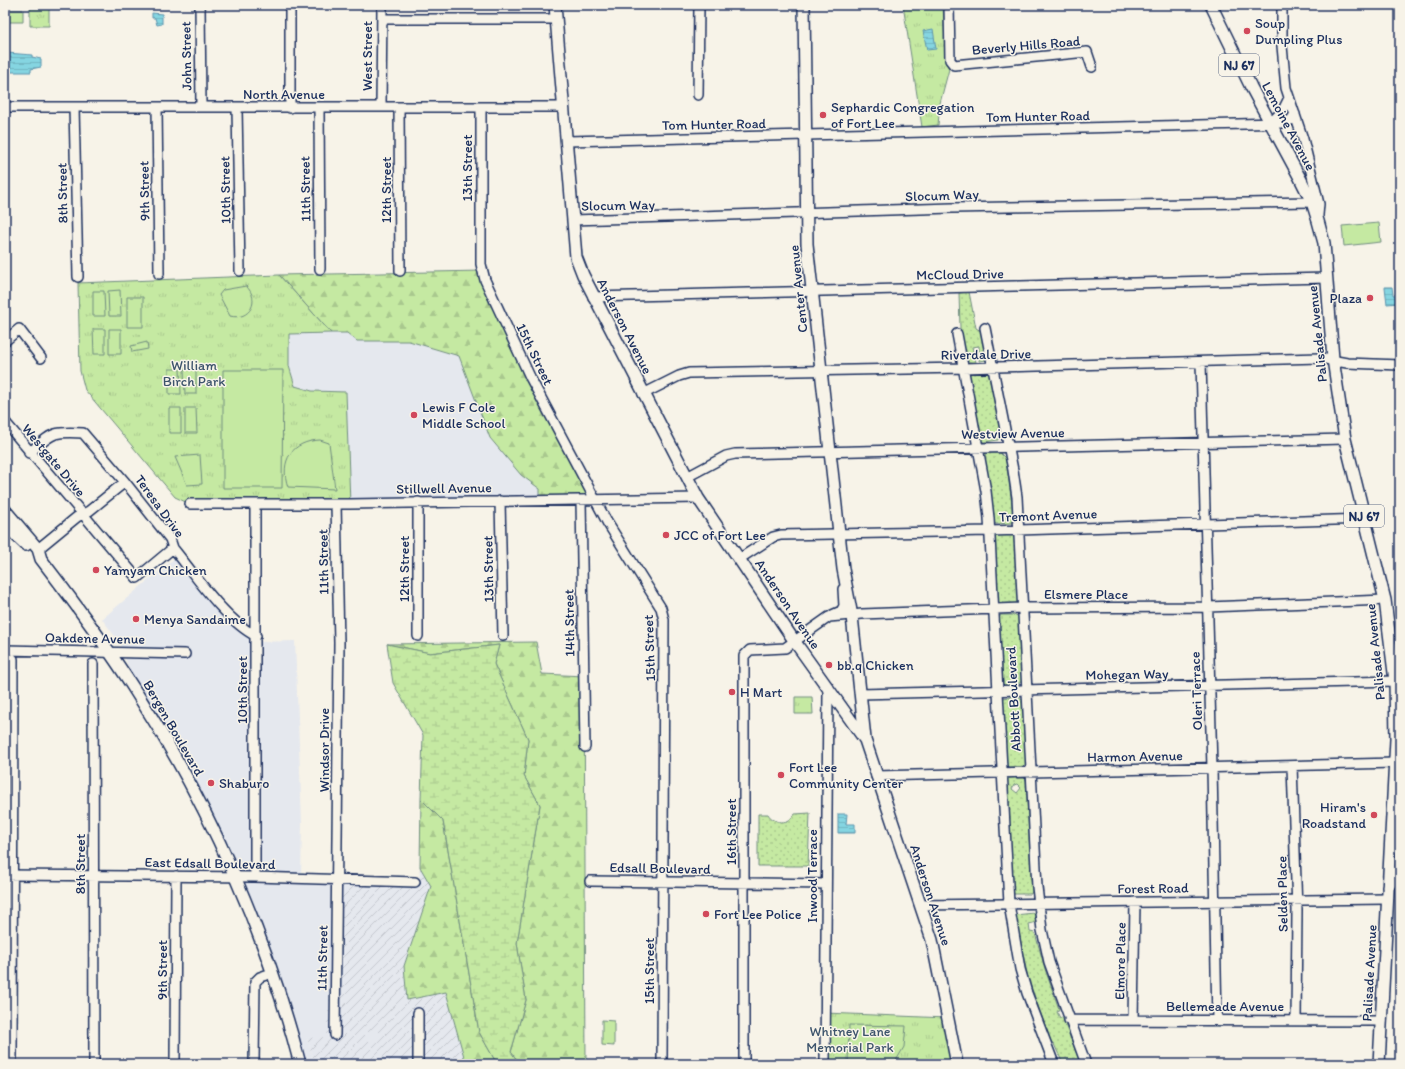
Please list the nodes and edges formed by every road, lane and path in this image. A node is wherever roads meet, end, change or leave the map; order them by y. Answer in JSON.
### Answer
{"nodes":[{"id":1,"x":200,"y":5,"type":"edge"},
{"id":2,"x":290,"y":5,"type":"edge"},
{"id":3,"x":382,"y":5,"type":"edge"},
{"id":4,"x":555,"y":5,"type":"edge"},
{"id":5,"x":699,"y":5,"type":"edge"},
{"id":6,"x":804,"y":5,"type":"edge"},
{"id":7,"x":949,"y":5,"type":"edge"},
{"id":8,"x":1211,"y":5,"type":"edge"},
{"id":9,"x":1282,"y":5,"type":"edge"},
{"id":10,"x":382,"y":19,"type":"junction"},
{"id":11,"x":556,"y":19,"type":"junction"},
{"id":12,"x":1092,"y":67,"type":"dead end"},
{"id":13,"x":698,"y":95,"type":"dead end"},
{"id":14,"x":1289,"y":98,"type":"junction"},
{"id":15,"x":5,"y":106,"type":"edge"},
{"id":16,"x":74,"y":107,"type":"junction"},
{"id":17,"x":157,"y":107,"type":"junction"},
{"id":18,"x":200,"y":107,"type":"junction"},
{"id":19,"x":399,"y":107,"type":"junction"},
{"id":20,"x":481,"y":107,"type":"junction"},
{"id":21,"x":563,"y":107,"type":"junction"},
{"id":22,"x":237,"y":108,"type":"junction"},
{"id":23,"x":290,"y":108,"type":"junction"},
{"id":24,"x":319,"y":108,"type":"junction"},
{"id":25,"x":381,"y":108,"type":"junction"},
{"id":26,"x":1295,"y":114,"type":"junction"},
{"id":27,"x":1270,"y":124,"type":"junction"},
{"id":28,"x":804,"y":135,"type":"junction"},
{"id":29,"x":567,"y":141,"type":"junction"},
{"id":30,"x":1312,"y":202,"type":"junction"},
{"id":31,"x":807,"y":214,"type":"junction"},
{"id":32,"x":573,"y":220,"type":"junction"},
{"id":33,"x":1318,"y":220,"type":"junction"},
{"id":34,"x":481,"y":228,"type":"joint"},
{"id":35,"x":1324,"y":243,"type":"joint"},
{"id":36,"x":320,"y":269,"type":"dead end"},
{"id":37,"x":240,"y":271,"type":"dead end"},
{"id":38,"x":400,"y":272,"type":"dead end"},
{"id":39,"x":159,"y":274,"type":"dead end"},
{"id":40,"x":78,"y":278,"type":"dead end"},
{"id":41,"x":1326,"y":278,"type":"junction"},
{"id":42,"x":813,"y":290,"type":"junction"},
{"id":43,"x":593,"y":297,"type":"junction"},
{"id":44,"x":985,"y":328,"type":"dead end"},
{"id":45,"x":957,"y":334,"type":"dead end"},
{"id":46,"x":5,"y":341,"type":"edge"},
{"id":47,"x":41,"y":358,"type":"dead end"},
{"id":48,"x":1333,"y":359,"type":"junction"},
{"id":49,"x":1201,"y":362,"type":"junction"},
{"id":50,"x":1400,"y":365,"type":"edge"},
{"id":51,"x":963,"y":368,"type":"junction"},
{"id":52,"x":993,"y":368,"type":"junction"},
{"id":53,"x":821,"y":371,"type":"junction"},
{"id":54,"x":643,"y":394,"type":"junction"},
{"id":55,"x":5,"y":422,"type":"edge"},
{"id":56,"x":1345,"y":439,"type":"junction"},
{"id":57,"x":1203,"y":443,"type":"junction"},
{"id":58,"x":978,"y":448,"type":"junction"},
{"id":59,"x":1009,"y":448,"type":"junction"},
{"id":60,"x":830,"y":451,"type":"junction"},
{"id":61,"x":29,"y":453,"type":"junction"},
{"id":62,"x":687,"y":477,"type":"junction"},
{"id":63,"x":125,"y":482,"type":"junction"},
{"id":64,"x":698,"y":498,"type":"junction"},
{"id":65,"x":594,"y":499,"type":"junction"},
{"id":66,"x":581,"y":500,"type":"junction"},
{"id":67,"x":500,"y":501,"type":"junction"},
{"id":68,"x":418,"y":502,"type":"junction"},
{"id":69,"x":190,"y":504,"type":"dead end"},
{"id":70,"x":255,"y":504,"type":"junction"},
{"id":71,"x":336,"y":504,"type":"junction"},
{"id":72,"x":5,"y":510,"type":"edge"},
{"id":73,"x":82,"y":514,"type":"junction"},
{"id":74,"x":1365,"y":519,"type":"junction"},
{"id":75,"x":1205,"y":524,"type":"junction"},
{"id":76,"x":5,"y":525,"type":"edge"},
{"id":77,"x":1019,"y":530,"type":"junction"},
{"id":78,"x":990,"y":531,"type":"junction"},
{"id":79,"x":840,"y":532,"type":"junction"},
{"id":80,"x":173,"y":548,"type":"junction"},
{"id":81,"x":40,"y":554,"type":"junction"},
{"id":82,"x":739,"y":559,"type":"junction"},
{"id":83,"x":844,"y":569,"type":"junction"},
{"id":84,"x":1385,"y":600,"type":"junction"},
{"id":85,"x":1208,"y":607,"type":"junction"},
{"id":86,"x":1022,"y":608,"type":"junction"},
{"id":87,"x":995,"y":609,"type":"junction"},
{"id":88,"x":852,"y":616,"type":"junction"},
{"id":89,"x":829,"y":617,"type":"junction"},
{"id":90,"x":338,"y":619,"type":"joint"},
{"id":91,"x":256,"y":636,"type":"junction"},
{"id":92,"x":418,"y":636,"type":"dead end"},
{"id":93,"x":503,"y":636,"type":"dead end"},
{"id":94,"x":795,"y":642,"type":"junction"},
{"id":95,"x":5,"y":650,"type":"edge"},
{"id":96,"x":109,"y":651,"type":"junction"},
{"id":97,"x":184,"y":654,"type":"dead end"},
{"id":98,"x":13,"y":659,"type":"dead end"},
{"id":99,"x":93,"y":664,"type":"dead end"},
{"id":100,"x":1395,"y":681,"type":"junction"},
{"id":101,"x":1210,"y":686,"type":"junction"},
{"id":102,"x":828,"y":689,"type":"junction"},
{"id":103,"x":998,"y":691,"type":"junction"},
{"id":104,"x":1027,"y":691,"type":"junction"},
{"id":105,"x":860,"y":694,"type":"junction"},
{"id":106,"x":865,"y":740,"type":"junction"},
{"id":107,"x":585,"y":747,"type":"dead end"},
{"id":108,"x":1395,"y":763,"type":"junction"},
{"id":109,"x":1292,"y":766,"type":"junction"},
{"id":110,"x":1212,"y":768,"type":"junction"},
{"id":111,"x":1002,"y":772,"type":"junction"},
{"id":112,"x":1031,"y":773,"type":"junction"},
{"id":113,"x":876,"y":776,"type":"junction"},
{"id":114,"x":1394,"y":790,"type":"junction"},
{"id":115,"x":1400,"y":805,"type":"edge"},
{"id":116,"x":1395,"y":847,"type":"edge"},
{"id":117,"x":1400,"y":870,"type":"edge"},
{"id":118,"x":9,"y":875,"type":"edge"},
{"id":119,"x":94,"y":875,"type":"junction"},
{"id":120,"x":176,"y":876,"type":"junction"},
{"id":121,"x":236,"y":877,"type":"junction"},
{"id":122,"x":255,"y":877,"type":"junction"},
{"id":123,"x":337,"y":881,"type":"junction"},
{"id":124,"x":590,"y":881,"type":"dead end"},
{"id":125,"x":415,"y":882,"type":"dead end"},
{"id":126,"x":663,"y":882,"type":"junction"},
{"id":127,"x":745,"y":883,"type":"junction"},
{"id":128,"x":826,"y":884,"type":"junction"},
{"id":129,"x":1388,"y":888,"type":"junction"},
{"id":130,"x":1387,"y":899,"type":"junction"},
{"id":131,"x":1297,"y":900,"type":"junction"},
{"id":132,"x":1135,"y":902,"type":"junction"},
{"id":133,"x":1215,"y":902,"type":"junction"},
{"id":134,"x":1009,"y":904,"type":"junction"},
{"id":135,"x":1039,"y":904,"type":"junction"},
{"id":136,"x":920,"y":905,"type":"junction"},
{"id":137,"x":272,"y":973,"type":"junction"},
{"id":138,"x":418,"y":1013,"type":"dead end"},
{"id":139,"x":1069,"y":1020,"type":"junction"},
{"id":140,"x":1133,"y":1020,"type":"junction"},
{"id":141,"x":1217,"y":1020,"type":"junction"},
{"id":142,"x":1296,"y":1021,"type":"junction"},
{"id":143,"x":1382,"y":1021,"type":"junction"},
{"id":144,"x":335,"y":1035,"type":"dead end"},
{"id":145,"x":12,"y":1064,"type":"edge"},
{"id":146,"x":94,"y":1064,"type":"edge"},
{"id":147,"x":175,"y":1064,"type":"edge"},
{"id":148,"x":254,"y":1064,"type":"edge"},
{"id":149,"x":300,"y":1064,"type":"edge"},
{"id":150,"x":418,"y":1064,"type":"edge"},
{"id":151,"x":662,"y":1064,"type":"edge"},
{"id":152,"x":744,"y":1064,"type":"edge"},
{"id":153,"x":825,"y":1064,"type":"edge"},
{"id":154,"x":957,"y":1064,"type":"edge"},
{"id":155,"x":1054,"y":1064,"type":"edge"},
{"id":156,"x":1086,"y":1064,"type":"edge"},
{"id":157,"x":1379,"y":1064,"type":"edge"}],
"edges":[{"from":1,"to":18,"type":"street","name":"John Street"},
{"from":2,"to":23,"type":"street"},
{"from":3,"to":10,"type":"street","name":"West Street"},
{"from":4,"to":11,"type":"main road","name":"Anderson Avenue"},
{"from":5,"to":13,"type":"street"},
{"from":6,"to":28,"type":"main road","name":"Center Avenue"},
{"from":7,"to":12,"type":"street","name":"Beverly Hills Road"},
{"from":8,"to":27,"type":"main road","name":"Lemoine Avenue","number":"NJ 67"},
{"from":9,"to":14,"type":"street"},
{"from":10,"to":11,"type":"street"},
{"from":10,"to":25,"type":"street","name":"West Street"},
{"from":11,"to":21,"type":"main road","name":"Anderson Avenue"},
{"from":14,"to":26,"type":"street"},
{"from":14,"to":27,"type":"street"},
{"from":15,"to":16,"type":"street","name":"North Avenue"},
{"from":16,"to":17,"type":"street","name":"North Avenue"},
{"from":16,"to":40,"type":"street","name":"8th Street"},
{"from":17,"to":18,"type":"street","name":"North Avenue"},
{"from":17,"to":39,"type":"street","name":"9th Street"},
{"from":18,"to":22,"type":"street","name":"North Avenue"},
{"from":19,"to":20,"type":"street","name":"North Avenue"},
{"from":19,"to":25,"type":"street","name":"North Avenue"},
{"from":19,"to":38,"type":"street","name":"12th Street"},
{"from":20,"to":21,"type":"street","name":"North Avenue"},
{"from":20,"to":34,"type":"street","name":"13th Street"},
{"from":21,"to":29,"type":"main road","name":"Anderson Avenue"},
{"from":22,"to":23,"type":"street","name":"North Avenue"},
{"from":22,"to":37,"type":"street","name":"10th Street"},
{"from":23,"to":24,"type":"street","name":"North Avenue"},
{"from":24,"to":25,"type":"street","name":"North Avenue"},
{"from":24,"to":36,"type":"street","name":"11th Street"},
{"from":26,"to":27,"type":"street","name":"Tom Hunter Road"},
{"from":26,"to":33,"type":"street"},
{"from":27,"to":28,"type":"street","name":"Tom Hunter Road"},
{"from":27,"to":30,"type":"main road","name":"Lemoine Avenue","number":"NJ 67"},
{"from":28,"to":29,"type":"street","name":"Tom Hunter Road"},
{"from":28,"to":31,"type":"main road","name":"Center Avenue"},
{"from":29,"to":32,"type":"main road","name":"Anderson Avenue"},
{"from":30,"to":31,"type":"street","name":"Slocum Way"},
{"from":30,"to":33,"type":"main road","name":"Lemoine Avenue","number":"NJ 67"},
{"from":31,"to":32,"type":"street","name":"Slocum Way"},
{"from":31,"to":42,"type":"main road","name":"Center Avenue"},
{"from":32,"to":43,"type":"main road","name":"Anderson Avenue"},
{"from":33,"to":35,"type":"main road","name":"Lemoine Avenue","number":"NJ 67"},
{"from":34,"to":65,"type":"street","name":"15th Street"},
{"from":35,"to":41,"type":"main road","name":"Palisade Avenue","number":"NJ 67"},
{"from":41,"to":42,"type":"street","name":"McCloud Drive"},
{"from":41,"to":48,"type":"main road","name":"Palisade Avenue","number":"NJ 67"},
{"from":42,"to":43,"type":"street","name":"McCloud Drive"},
{"from":42,"to":53,"type":"main road","name":"Center Avenue"},
{"from":43,"to":54,"type":"main road","name":"Anderson Avenue"},
{"from":44,"to":52,"type":"street","name":"Abbott Boulevard"},
{"from":45,"to":51,"type":"street","name":"Abbott Boulevard"},
{"from":46,"to":47,"type":"street"},
{"from":48,"to":49,"type":"street","name":"Riverdale Drive"},
{"from":48,"to":50,"type":"street","name":"Riverdale Drive"},
{"from":48,"to":56,"type":"main road","name":"Palisade Avenue","number":"NJ 67"},
{"from":49,"to":52,"type":"street","name":"Riverdale Drive"},
{"from":49,"to":57,"type":"street","name":"Oleri Terrace"},
{"from":51,"to":52,"type":"street","name":"Riverdale Drive"},
{"from":51,"to":53,"type":"street","name":"Riverdale Drive"},
{"from":51,"to":58,"type":"street","name":"Abbott Boulevard"},
{"from":52,"to":59,"type":"street","name":"Abbott Boulevard"},
{"from":53,"to":54,"type":"street","name":"Riverdale Drive"},
{"from":53,"to":60,"type":"main road","name":"Center Avenue"},
{"from":54,"to":62,"type":"main road","name":"Anderson Avenue"},
{"from":55,"to":61,"type":"street","name":"Westgate Drive"},
{"from":56,"to":57,"type":"street","name":"Westview Avenue"},
{"from":56,"to":74,"type":"main road","name":"Palisade Avenue","number":"NJ 67"},
{"from":57,"to":59,"type":"street","name":"Westview Avenue"},
{"from":57,"to":75,"type":"street","name":"Oleri Terrace"},
{"from":58,"to":59,"type":"street","name":"Westview Avenue"},
{"from":58,"to":60,"type":"street","name":"Westview Avenue"},
{"from":58,"to":78,"type":"street","name":"Abbott Boulevard"},
{"from":59,"to":77,"type":"street","name":"Abbott Boulevard"},
{"from":60,"to":62,"type":"street","name":"Westview Avenue"},
{"from":60,"to":79,"type":"main road","name":"Center Avenue"},
{"from":61,"to":63,"type":"street","name":"Teresa Drive"},
{"from":61,"to":73,"type":"street","name":"Westgate Drive"},
{"from":62,"to":64,"type":"main road","name":"Anderson Avenue"},
{"from":63,"to":73,"type":"street"},
{"from":63,"to":80,"type":"street","name":"Teresa Drive"},
{"from":64,"to":65,"type":"street","name":"Stillwell Avenue"},
{"from":64,"to":82,"type":"main road","name":"Anderson Avenue"},
{"from":65,"to":66,"type":"street","name":"Stillwell Avenue"},
{"from":65,"to":126,"type":"street","name":"15th Street"},
{"from":66,"to":67,"type":"street","name":"Stillwell Avenue"},
{"from":66,"to":107,"type":"street","name":"14th Street"},
{"from":67,"to":68,"type":"street","name":"Stillwell Avenue"},
{"from":67,"to":93,"type":"street","name":"13th Street"},
{"from":68,"to":71,"type":"street","name":"Stillwell Avenue"},
{"from":68,"to":92,"type":"street","name":"12th Street"},
{"from":69,"to":70,"type":"street","name":"Stillwell Avenue"},
{"from":70,"to":71,"type":"street","name":"Stillwell Avenue"},
{"from":70,"to":91,"type":"street","name":"10th Street"},
{"from":71,"to":90,"type":"street","name":"11th Street"},
{"from":72,"to":81,"type":"main road","name":"Bergen Boulevard"},
{"from":73,"to":80,"type":"street","name":"Westgate Drive"},
{"from":73,"to":81,"type":"street"},
{"from":74,"to":75,"type":"street","name":"Tremont Avenue"},
{"from":74,"to":84,"type":"main road","name":"Palisade Avenue","number":"NJ 67"},
{"from":75,"to":77,"type":"street","name":"Tremont Avenue"},
{"from":75,"to":85,"type":"street","name":"Oleri Terrace"},
{"from":76,"to":81,"type":"main road","name":"Bergen Boulevard"},
{"from":77,"to":78,"type":"street","name":"Tremont Avenue"},
{"from":77,"to":86,"type":"street","name":"Abbott Boulevard"},
{"from":78,"to":79,"type":"street","name":"Tremont Avenue"},
{"from":78,"to":87,"type":"street","name":"Abbott Boulevard"},
{"from":79,"to":82,"type":"street","name":"Tremont Avenue"},
{"from":79,"to":83,"type":"main road","name":"Center Avenue"},
{"from":80,"to":91,"type":"street","name":"Teresa Drive"},
{"from":81,"to":96,"type":"main road","name":"Bergen Boulevard"},
{"from":82,"to":94,"type":"main road","name":"Anderson Avenue"},
{"from":83,"to":88,"type":"main road","name":"Center Avenue"},
{"from":83,"to":89,"type":"street","name":"Center Avenue"},
{"from":84,"to":85,"type":"street","name":"Elsmere Place"},
{"from":84,"to":100,"type":"main road","name":"Palisade Avenue","number":"NJ 67"},
{"from":85,"to":86,"type":"street","name":"Elsmere Place"},
{"from":85,"to":101,"type":"street","name":"Oleri Terrace"},
{"from":86,"to":87,"type":"street","name":"Elsmere Place"},
{"from":86,"to":104,"type":"street","name":"Abbott Boulevard"},
{"from":87,"to":88,"type":"street","name":"Elsmere Place"},
{"from":87,"to":103,"type":"street","name":"Abbott Boulevard"},
{"from":88,"to":89,"type":"street","name":"Elsmere Place"},
{"from":88,"to":105,"type":"main road","name":"Center Avenue"},
{"from":89,"to":94,"type":"street"},
{"from":90,"to":123,"type":"street","name":"Windsor Drive"},
{"from":91,"to":122,"type":"street","name":"10th Street"},
{"from":94,"to":102,"type":"main road","name":"Anderson Avenue"},
{"from":94,"to":127,"type":"street","name":"16th Street"},
{"from":95,"to":96,"type":"street","name":"Oakdene Avenue"},
{"from":96,"to":97,"type":"street","name":"Oakdene Avenue"},
{"from":96,"to":121,"type":"main road","name":"Bergen Boulevard"},
{"from":98,"to":118,"type":"street"},
{"from":99,"to":119,"type":"street","name":"8th Street"},
{"from":100,"to":101,"type":"street","name":"Mohegan Way"},
{"from":100,"to":108,"type":"main road","name":"Palisade Avenue","number":"NJ 67"},
{"from":101,"to":104,"type":"street","name":"Mohegan Way"},
{"from":101,"to":110,"type":"street","name":"Oleri Terrace"},
{"from":102,"to":106,"type":"main road","name":"Anderson Avenue"},
{"from":102,"to":128,"type":"street","name":"Inwood Terrace"},
{"from":103,"to":104,"type":"street","name":"Mohegan Way"},
{"from":103,"to":105,"type":"street","name":"Mohegan Way"},
{"from":103,"to":111,"type":"street","name":"Abbott Boulevard"},
{"from":104,"to":112,"type":"street","name":"Abbott Boulevard"},
{"from":105,"to":106,"type":"main road","name":"Center Avenue"},
{"from":106,"to":113,"type":"main road","name":"Anderson Avenue"},
{"from":108,"to":109,"type":"street","name":"Harmon Avenue"},
{"from":108,"to":114,"type":"main road","name":"Palisade Avenue","number":"NJ 67"},
{"from":109,"to":110,"type":"street","name":"Harmon Avenue"},
{"from":109,"to":131,"type":"street","name":"Selden Place"},
{"from":110,"to":112,"type":"street","name":"Harmon Avenue"},
{"from":110,"to":133,"type":"street","name":"Oleri Terrace"},
{"from":111,"to":112,"type":"street","name":"Harmon Avenue"},
{"from":111,"to":113,"type":"street","name":"Harmon Avenue"},
{"from":111,"to":134,"type":"street","name":"Abbott Boulevard"},
{"from":112,"to":135,"type":"street","name":"Abbott Boulevard"},
{"from":113,"to":136,"type":"main road","name":"Anderson Avenue"},
{"from":114,"to":115,"type":"main road"},
{"from":114,"to":116,"type":"main road","name":"Palisade Avenue","number":"NJ 67"},
{"from":116,"to":129,"type":"main road","name":"Palisade Avenue","number":"NJ 67"},
{"from":117,"to":129,"type":"main road"},
{"from":118,"to":119,"type":"street","name":"East Edsall Boulevard"},
{"from":118,"to":145,"type":"street"},
{"from":119,"to":120,"type":"street","name":"East Edsall Boulevard"},
{"from":119,"to":146,"type":"street","name":"8th Street"},
{"from":120,"to":121,"type":"street","name":"East Edsall Boulevard"},
{"from":120,"to":147,"type":"street","name":"9th Street"},
{"from":121,"to":122,"type":"street","name":"East Edsall Boulevard"},
{"from":121,"to":137,"type":"main road","name":"Bergen Boulevard"},
{"from":122,"to":123,"type":"street","name":"East Edsall Boulevard"},
{"from":123,"to":125,"type":"street","name":"East Edsall Boulevard"},
{"from":123,"to":144,"type":"street","name":"11th Street"},
{"from":124,"to":126,"type":"street","name":"Edsall Boulevard"},
{"from":126,"to":127,"type":"street","name":"Edsall Boulevard"},
{"from":126,"to":151,"type":"street","name":"15th Street"},
{"from":127,"to":128,"type":"street","name":"Edsall Boulevard"},
{"from":127,"to":152,"type":"street","name":"16th Street"},
{"from":128,"to":153,"type":"street","name":"Inwood Terrace"},
{"from":129,"to":130,"type":"main road","name":"Palisade Avenue","number":"NJ 67"},
{"from":130,"to":131,"type":"street","name":"Forest Road"},
{"from":130,"to":143,"type":"main road","name":"Palisade Avenue","number":"NJ 67"},
{"from":131,"to":133,"type":"street","name":"Forest Road"},
{"from":131,"to":142,"type":"street","name":"Selden Place"},
{"from":132,"to":133,"type":"street","name":"Forest Road"},
{"from":132,"to":135,"type":"street","name":"Forest Road"},
{"from":132,"to":140,"type":"street","name":"Elmore Place"},
{"from":133,"to":141,"type":"street","name":"Oleri Terrace"},
{"from":134,"to":135,"type":"street","name":"Forest Road"},
{"from":134,"to":136,"type":"street","name":"Forest Road"},
{"from":134,"to":155,"type":"street","name":"Abbott Boulevard"},
{"from":135,"to":139,"type":"street","name":"Abbott Boulevard"},
{"from":136,"to":154,"type":"main road","name":"Anderson Avenue"},
{"from":137,"to":148,"type":"street"},
{"from":137,"to":149,"type":"main road","name":"Bergen Boulevard"},
{"from":138,"to":150,"type":"street"},
{"from":139,"to":140,"type":"street","name":"Bellemeade Avenue"},
{"from":139,"to":156,"type":"street","name":"Abbott Boulevard"},
{"from":140,"to":141,"type":"street","name":"Bellemeade Avenue"},
{"from":141,"to":142,"type":"street","name":"Bellemeade Avenue"},
{"from":142,"to":143,"type":"street","name":"Bellemeade Avenue"},
{"from":143,"to":157,"type":"main road","name":"Palisade Avenue","number":"NJ 67"}]}
